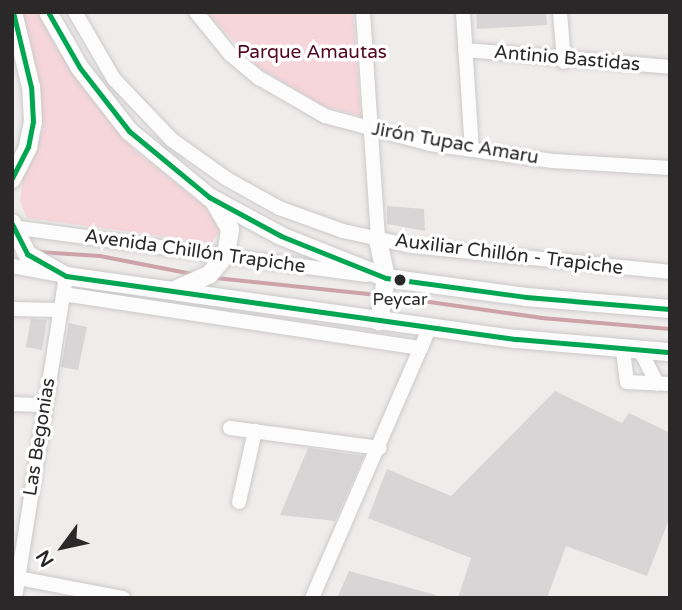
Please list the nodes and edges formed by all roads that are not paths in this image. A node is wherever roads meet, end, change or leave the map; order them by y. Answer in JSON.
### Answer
{"nodes":[{"id":1,"x":13,"y":12,"type":"edge"},
{"id":2,"x":48,"y":12,"type":"edge"},
{"id":3,"x":75,"y":12,"type":"edge"},
{"id":4,"x":196,"y":12,"type":"edge"},
{"id":5,"x":363,"y":12,"type":"edge"},
{"id":6,"x":463,"y":12,"type":"edge"},
{"id":7,"x":561,"y":12,"type":"edge"},
{"id":8,"x":465,"y":50,"type":"junction"},
{"id":9,"x":564,"y":62,"type":"junction"},
{"id":10,"x":12,"y":65,"type":"edge"},
{"id":11,"x":670,"y":67,"type":"edge"},
{"id":12,"x":28,"y":75,"type":"junction"},
{"id":13,"x":371,"y":131,"type":"junction"},
{"id":14,"x":472,"y":150,"type":"junction"},
{"id":15,"x":17,"y":162,"type":"edge"},
{"id":16,"x":670,"y":168,"type":"edge"},
{"id":17,"x":12,"y":179,"type":"edge"},
{"id":18,"x":209,"y":197,"type":"junction"},
{"id":19,"x":13,"y":226,"type":"edge"},
{"id":20,"x":378,"y":240,"type":"junction"},
{"id":21,"x":226,"y":255,"type":"junction"},
{"id":22,"x":12,"y":267,"type":"edge"},
{"id":23,"x":670,"y":272,"type":"edge"},
{"id":24,"x":386,"y":278,"type":"junction"},
{"id":25,"x":64,"y":285,"type":"junction"},
{"id":26,"x":143,"y":286,"type":"junction"},
{"id":27,"x":174,"y":290,"type":"junction"},
{"id":28,"x":194,"y":293,"type":"junction"},
{"id":29,"x":141,"y":306,"type":"junction"},
{"id":30,"x":12,"y":309,"type":"edge"},
{"id":31,"x":670,"y":309,"type":"edge"},
{"id":32,"x":60,"y":310,"type":"junction"},
{"id":33,"x":190,"y":313,"type":"junction"},
{"id":34,"x":379,"y":321,"type":"junction"},
{"id":35,"x":430,"y":327,"type":"junction"},
{"id":36,"x":421,"y":348,"type":"junction"},
{"id":37,"x":631,"y":350,"type":"junction"},
{"id":38,"x":670,"y":352,"type":"edge"},
{"id":39,"x":663,"y":384,"type":"edge"},
{"id":40,"x":12,"y":404,"type":"edge"},
{"id":41,"x":45,"y":405,"type":"junction"},
{"id":42,"x":230,"y":428,"type":"dead end"},
{"id":43,"x":255,"y":431,"type":"junction"},
{"id":44,"x":380,"y":448,"type":"junction"},
{"id":45,"x":239,"y":502,"type":"dead end"},
{"id":46,"x":18,"y":579,"type":"junction"},
{"id":47,"x":15,"y":598,"type":"edge"},
{"id":48,"x":123,"y":598,"type":"edge"},
{"id":49,"x":312,"y":598,"type":"edge"}],
"edges":[{"from":1,"to":12,"type":"main road"},
{"from":2,"to":18,"type":"main road"},
{"from":3,"to":20,"type":"street","name":"Auxiliar Chillón - Trapiche"},
{"from":4,"to":13,"type":"street","name":"Jirón Tupac Amaru"},
{"from":5,"to":13,"type":"street"},
{"from":6,"to":8,"type":"street"},
{"from":7,"to":9,"type":"street"},
{"from":8,"to":9,"type":"street","name":"Antinio Bastidas"},
{"from":8,"to":14,"type":"street"},
{"from":9,"to":11,"type":"street","name":"Antinio Bastidas"},
{"from":10,"to":12,"type":"street"},
{"from":12,"to":15,"type":"main road"},
{"from":13,"to":14,"type":"street","name":"Jirón Tupac Amaru"},
{"from":13,"to":20,"type":"street"},
{"from":14,"to":16,"type":"street","name":"Jirón Tupac Amaru"},
{"from":15,"to":17,"type":"main road"},
{"from":18,"to":21,"type":"main road"},
{"from":18,"to":24,"type":"main road"},
{"from":19,"to":21,"type":"street","name":"Avenida Chillón Trapiche"},
{"from":19,"to":25,"type":"main road"},
{"from":20,"to":23,"type":"street","name":"Auxiliar Chillón - Trapiche"},
{"from":20,"to":24,"type":"main road"},
{"from":21,"to":24,"type":"street","name":"Avenida Chillón Trapiche"},
{"from":21,"to":27,"type":"main road"},
{"from":22,"to":25,"type":"street","name":"Avenida Chillón Trapiche"},
{"from":24,"to":31,"type":"main road","name":"Avenida Chillón Trapiche"},
{"from":24,"to":34,"type":"main road"},
{"from":25,"to":26,"type":"main road","name":"Avenida Chillón Trapiche"},
{"from":25,"to":29,"type":"street"},
{"from":25,"to":32,"type":"street","name":"Las Begonias"},
{"from":26,"to":27,"type":"main road","name":"Avenida Chillón Trapiche"},
{"from":26,"to":29,"type":"street"},
{"from":27,"to":28,"type":"main road","name":"Avenida Chillón Trapiche"},
{"from":28,"to":33,"type":"street"},
{"from":28,"to":34,"type":"main road","name":"Avenida Chillón Trapiche"},
{"from":29,"to":33,"type":"street"},
{"from":30,"to":32,"type":"street"},
{"from":32,"to":41,"type":"street","name":"Las Begonias"},
{"from":33,"to":36,"type":"street"},
{"from":34,"to":35,"type":"main road","name":"Avenida Chillón Trapiche"},
{"from":35,"to":36,"type":"street"},
{"from":35,"to":37,"type":"main road","name":"Avenida Chillón Trapiche"},
{"from":36,"to":44,"type":"street"},
{"from":37,"to":38,"type":"main road","name":"Avenida Chillón Trapiche"},
{"from":37,"to":39,"type":"street"},
{"from":37,"to":39,"type":"street"},
{"from":40,"to":41,"type":"street"},
{"from":41,"to":46,"type":"street","name":"Las Begonias"},
{"from":42,"to":43,"type":"street"},
{"from":43,"to":44,"type":"street"},
{"from":43,"to":45,"type":"street"},
{"from":44,"to":49,"type":"street"},
{"from":46,"to":47,"type":"street","name":"Las Begonias"},
{"from":46,"to":48,"type":"street"}]}
